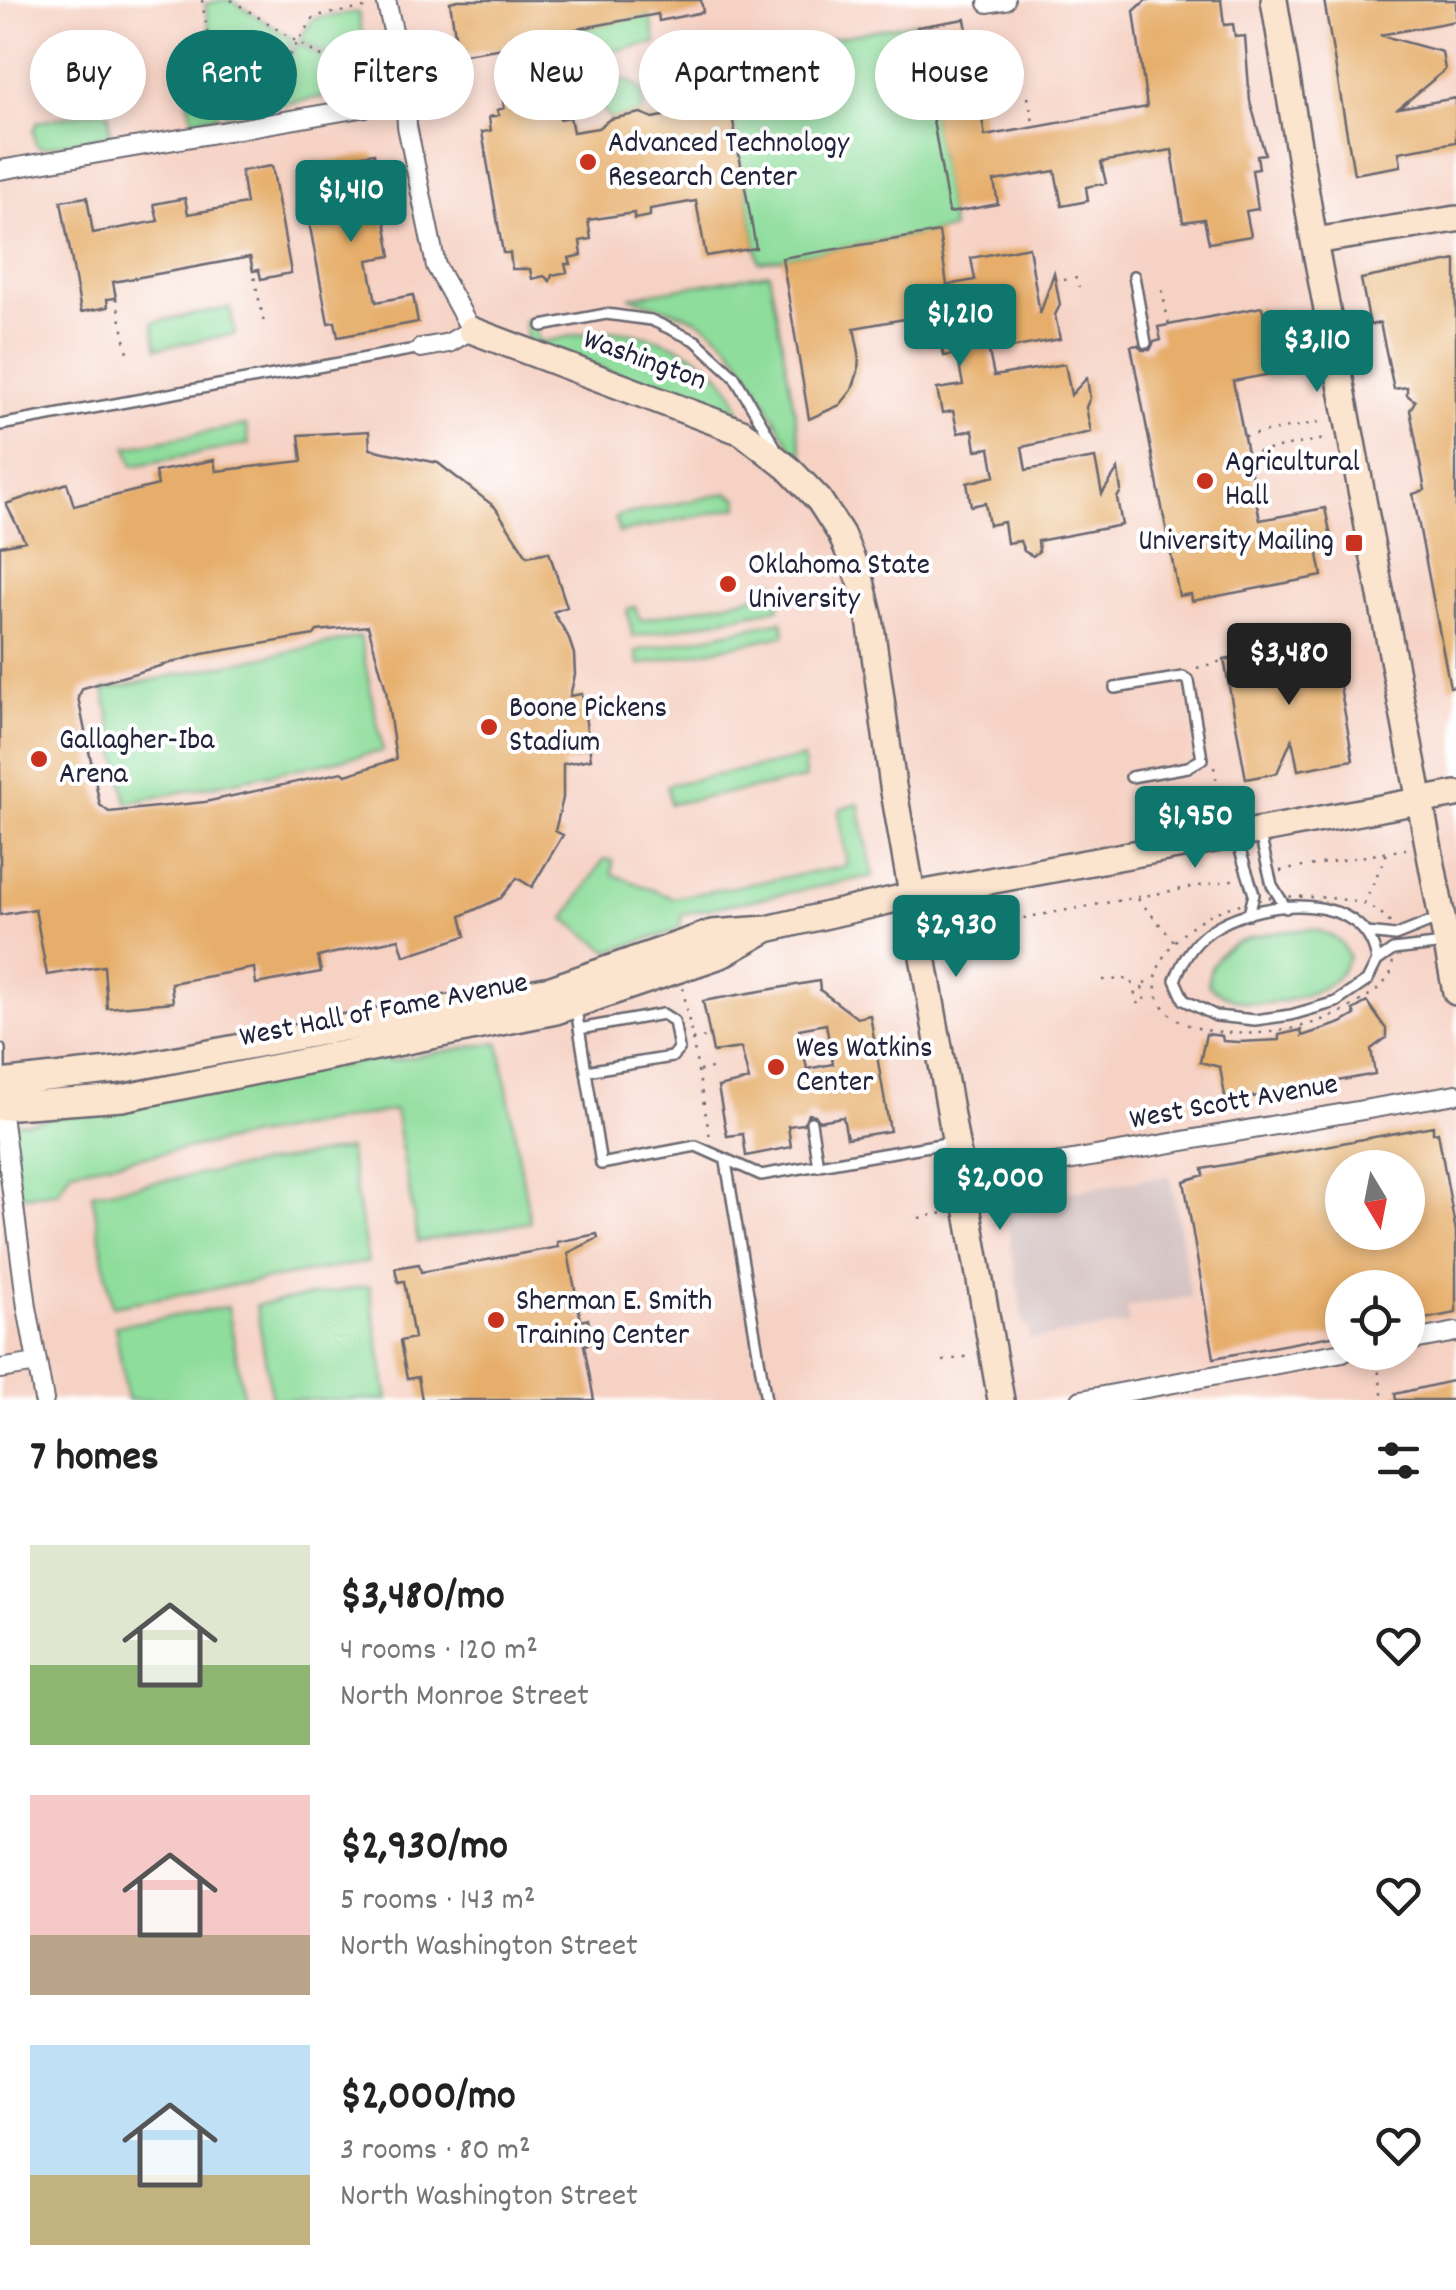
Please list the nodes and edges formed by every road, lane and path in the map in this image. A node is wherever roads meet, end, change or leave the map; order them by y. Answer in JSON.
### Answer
{"nodes":[{"id":1,"x":202,"y":0,"type":"edge"},
{"id":2,"x":230,"y":0,"type":"edge"},
{"id":3,"x":386,"y":0,"type":"edge"},
{"id":4,"x":1274,"y":0,"type":"edge"},
{"id":5,"x":365,"y":8,"type":"dead end"},
{"id":6,"x":207,"y":30,"type":"edge"},
{"id":7,"x":392,"y":30,"type":"edge"},
{"id":8,"x":298,"y":42,"type":"junction"},
{"id":9,"x":317,"y":54,"type":"edge"},
{"id":10,"x":1028,"y":97,"type":"dead end"},
{"id":11,"x":317,"y":115,"type":"edge"},
{"id":12,"x":407,"y":120,"type":"edge"},
{"id":13,"x":1034,"y":127,"type":"dead end"},
{"id":14,"x":0,"y":170,"type":"edge"},
{"id":15,"x":1456,"y":219,"type":"edge"},
{"id":16,"x":1314,"y":241,"type":"junction"},
{"id":17,"x":250,"y":257,"type":"dead end"},
{"id":18,"x":1134,"y":276,"type":"dead end"},
{"id":19,"x":1064,"y":280,"type":"dead end"},
{"id":20,"x":1079,"y":287,"type":"dead end"},
{"id":21,"x":1162,"y":290,"type":"dead end"},
{"id":22,"x":116,"y":298,"type":"dead end"},
{"id":23,"x":542,"y":326,"type":"dead end"},
{"id":24,"x":1169,"y":326,"type":"dead end"},
{"id":25,"x":265,"y":328,"type":"dead end"},
{"id":26,"x":471,"y":330,"type":"junction"},
{"id":27,"x":1146,"y":343,"type":"dead end"},
{"id":28,"x":421,"y":348,"type":"joint"},
{"id":29,"x":128,"y":353,"type":"dead end"},
{"id":30,"x":1332,"y":420,"type":"dead end"},
{"id":31,"x":0,"y":425,"type":"edge"},
{"id":32,"x":1244,"y":436,"type":"dead end"},
{"id":33,"x":1335,"y":436,"type":"dead end"},
{"id":34,"x":1248,"y":454,"type":"dead end"},
{"id":35,"x":788,"y":468,"type":"junction"},
{"id":36,"x":1268,"y":664,"type":"dead end"},
{"id":37,"x":1185,"y":679,"type":"junction"},
{"id":38,"x":1115,"y":688,"type":"dead end"},
{"id":39,"x":1200,"y":761,"type":"junction"},
{"id":40,"x":1131,"y":777,"type":"dead end"},
{"id":41,"x":1456,"y":794,"type":"edge"},
{"id":42,"x":1418,"y":800,"type":"junction"},
{"id":43,"x":1221,"y":805,"type":"dead end"},
{"id":44,"x":1247,"y":833,"type":"junction"},
{"id":45,"x":1406,"y":850,"type":"dead end"},
{"id":46,"x":1387,"y":852,"type":"junction"},
{"id":47,"x":1269,"y":873,"type":"junction"},
{"id":48,"x":1248,"y":877,"type":"junction"},
{"id":49,"x":914,"y":895,"type":"junction"},
{"id":50,"x":1279,"y":896,"type":"junction"},
{"id":51,"x":1138,"y":899,"type":"junction"},
{"id":52,"x":1252,"y":901,"type":"junction"},
{"id":53,"x":1363,"y":906,"type":"junction"},
{"id":54,"x":1286,"y":908,"type":"junction"},
{"id":55,"x":1248,"y":914,"type":"junction"},
{"id":56,"x":1442,"y":917,"type":"junction"},
{"id":57,"x":767,"y":929,"type":"junction"},
{"id":58,"x":941,"y":932,"type":"dead end"},
{"id":59,"x":1366,"y":932,"type":"junction"},
{"id":60,"x":1396,"y":936,"type":"junction"},
{"id":61,"x":1175,"y":942,"type":"junction"},
{"id":62,"x":1447,"y":944,"type":"junction"},
{"id":63,"x":1393,"y":950,"type":"junction"},
{"id":64,"x":1377,"y":961,"type":"junction"},
{"id":65,"x":1103,"y":980,"type":"dead end"},
{"id":66,"x":682,"y":982,"type":"dead end"},
{"id":67,"x":1156,"y":984,"type":"junction"},
{"id":68,"x":1456,"y":992,"type":"edge"},
{"id":69,"x":577,"y":1017,"type":"junction"},
{"id":70,"x":710,"y":1036,"type":"dead end"},
{"id":71,"x":692,"y":1040,"type":"junction"},
{"id":72,"x":0,"y":1049,"type":"edge"},
{"id":73,"x":712,"y":1068,"type":"dead end"},
{"id":74,"x":586,"y":1071,"type":"junction"},
{"id":75,"x":698,"y":1071,"type":"junction"},
{"id":76,"x":0,"y":1074,"type":"edge"},
{"id":77,"x":0,"y":1083,"type":"edge"},
{"id":78,"x":0,"y":1094,"type":"edge"},
{"id":79,"x":1456,"y":1094,"type":"edge"},
{"id":80,"x":1,"y":1107,"type":"edge"},
{"id":81,"x":811,"y":1122,"type":"dead end"},
{"id":82,"x":955,"y":1141,"type":"junction"},
{"id":83,"x":714,"y":1156,"type":"junction"},
{"id":84,"x":726,"y":1162,"type":"junction"},
{"id":85,"x":818,"y":1166,"type":"junction"},
{"id":86,"x":962,"y":1179,"type":"junction"},
{"id":87,"x":943,"y":1213,"type":"dead end"},
{"id":88,"x":919,"y":1218,"type":"dead end"},
{"id":89,"x":1456,"y":1332,"type":"edge"},
{"id":90,"x":1425,"y":1338,"type":"edge"},
{"id":91,"x":1325,"y":1355,"type":"edge"},
{"id":92,"x":971,"y":1356,"type":"dead end"},
{"id":93,"x":943,"y":1362,"type":"dead end"},
{"id":94,"x":37,"y":1363,"type":"junction"},
{"id":95,"x":0,"y":1369,"type":"edge"},
{"id":96,"x":1379,"y":1370,"type":"edge"},
{"id":97,"x":44,"y":1400,"type":"edge"},
{"id":98,"x":766,"y":1400,"type":"edge"},
{"id":99,"x":1002,"y":1400,"type":"edge"},
{"id":100,"x":1081,"y":1400,"type":"edge"},
{"id":101,"x":1384,"y":1400,"type":"edge"}],
"edges":[{"from":1,"to":6,"type":"path"},
{"from":2,"to":8,"type":"path"},
{"from":3,"to":7,"type":"street"},
{"from":4,"to":16,"type":"main road"},
{"from":5,"to":8,"type":"path"},
{"from":8,"to":9,"type":"path"},
{"from":10,"to":13,"type":"path"},
{"from":11,"to":14,"type":"street"},
{"from":12,"to":26,"type":"street"},
{"from":15,"to":16,"type":"main road"},
{"from":16,"to":42,"type":"main road"},
{"from":17,"to":25,"type":"path"},
{"from":18,"to":27,"type":"lane"},
{"from":19,"to":20,"type":"path"},
{"from":21,"to":24,"type":"path"},
{"from":22,"to":29,"type":"path"},
{"from":23,"to":35,"type":"lane"},
{"from":26,"to":28,"type":"street"},
{"from":26,"to":35,"type":"main road","name":"Washington"},
{"from":28,"to":31,"type":"lane"},
{"from":30,"to":32,"type":"path"},
{"from":33,"to":34,"type":"path"},
{"from":35,"to":49,"type":"main road","name":"Washington"},
{"from":36,"to":37,"type":"path"},
{"from":37,"to":38,"type":"lane"},
{"from":37,"to":39,"type":"lane"},
{"from":39,"to":40,"type":"lane"},
{"from":39,"to":43,"type":"path"},
{"from":41,"to":42,"type":"main road","name":"West Hall of Fame Avenue"},
{"from":42,"to":44,"type":"main road","name":"West Hall of Fame Avenue"},
{"from":42,"to":56,"type":"main road"},
{"from":44,"to":47,"type":"lane"},
{"from":44,"to":48,"type":"lane"},
{"from":44,"to":49,"type":"main road","name":"West Hall of Fame Avenue"},
{"from":45,"to":46,"type":"path"},
{"from":46,"to":47,"type":"path"},
{"from":46,"to":53,"type":"path"},
{"from":47,"to":50,"type":"lane"},
{"from":48,"to":51,"type":"path"},
{"from":48,"to":52,"type":"lane"},
{"from":49,"to":57,"type":"main road","name":"West Hall of Fame Avenue"},
{"from":49,"to":82,"type":"main road","name":"Washington"},
{"from":50,"to":52,"type":"path"},
{"from":50,"to":53,"type":"path"},
{"from":50,"to":54,"type":"lane"},
{"from":51,"to":58,"type":"path"},
{"from":51,"to":61,"type":"path"},
{"from":52,"to":55,"type":"lane"},
{"from":52,"to":61,"type":"path"},
{"from":53,"to":60,"type":"path"},
{"from":54,"to":55,"type":"lane"},
{"from":54,"to":59,"type":"lane"},
{"from":55,"to":64,"type":"lane"},
{"from":56,"to":60,"type":"lane"},
{"from":56,"to":62,"type":"main road"},
{"from":57,"to":69,"type":"main road","name":"West Hall of Fame Avenue"},
{"from":57,"to":77,"type":"main road","name":"West Hall of Fame Avenue"},
{"from":59,"to":60,"type":"lane"},
{"from":59,"to":64,"type":"lane"},
{"from":60,"to":63,"type":"path"},
{"from":61,"to":67,"type":"path"},
{"from":62,"to":63,"type":"lane"},
{"from":62,"to":68,"type":"main road"},
{"from":63,"to":64,"type":"lane"},
{"from":63,"to":67,"type":"path"},
{"from":65,"to":67,"type":"path"},
{"from":66,"to":71,"type":"path"},
{"from":69,"to":74,"type":"lane"},
{"from":69,"to":74,"type":"lane"},
{"from":69,"to":80,"type":"main road","name":"West Hall of Fame Avenue"},
{"from":70,"to":71,"type":"path"},
{"from":71,"to":75,"type":"path"},
{"from":72,"to":76,"type":"lane"},
{"from":73,"to":75,"type":"path"},
{"from":74,"to":83,"type":"lane"},
{"from":75,"to":83,"type":"path"},
{"from":78,"to":80,"type":"street"},
{"from":79,"to":86,"type":"street","name":"West Scott Avenue"},
{"from":80,"to":94,"type":"street"},
{"from":81,"to":85,"type":"lane"},
{"from":82,"to":85,"type":"lane"},
{"from":82,"to":86,"type":"main road","name":"Washington"},
{"from":83,"to":84,"type":"lane"},
{"from":84,"to":85,"type":"lane"},
{"from":84,"to":98,"type":"lane"},
{"from":86,"to":99,"type":"main road","name":"Washington"},
{"from":87,"to":88,"type":"path"},
{"from":89,"to":90,"type":"street"},
{"from":91,"to":100,"type":"street"},
{"from":92,"to":93,"type":"path"},
{"from":94,"to":95,"type":"street"},
{"from":94,"to":97,"type":"street"},
{"from":96,"to":101,"type":"path"}]}
